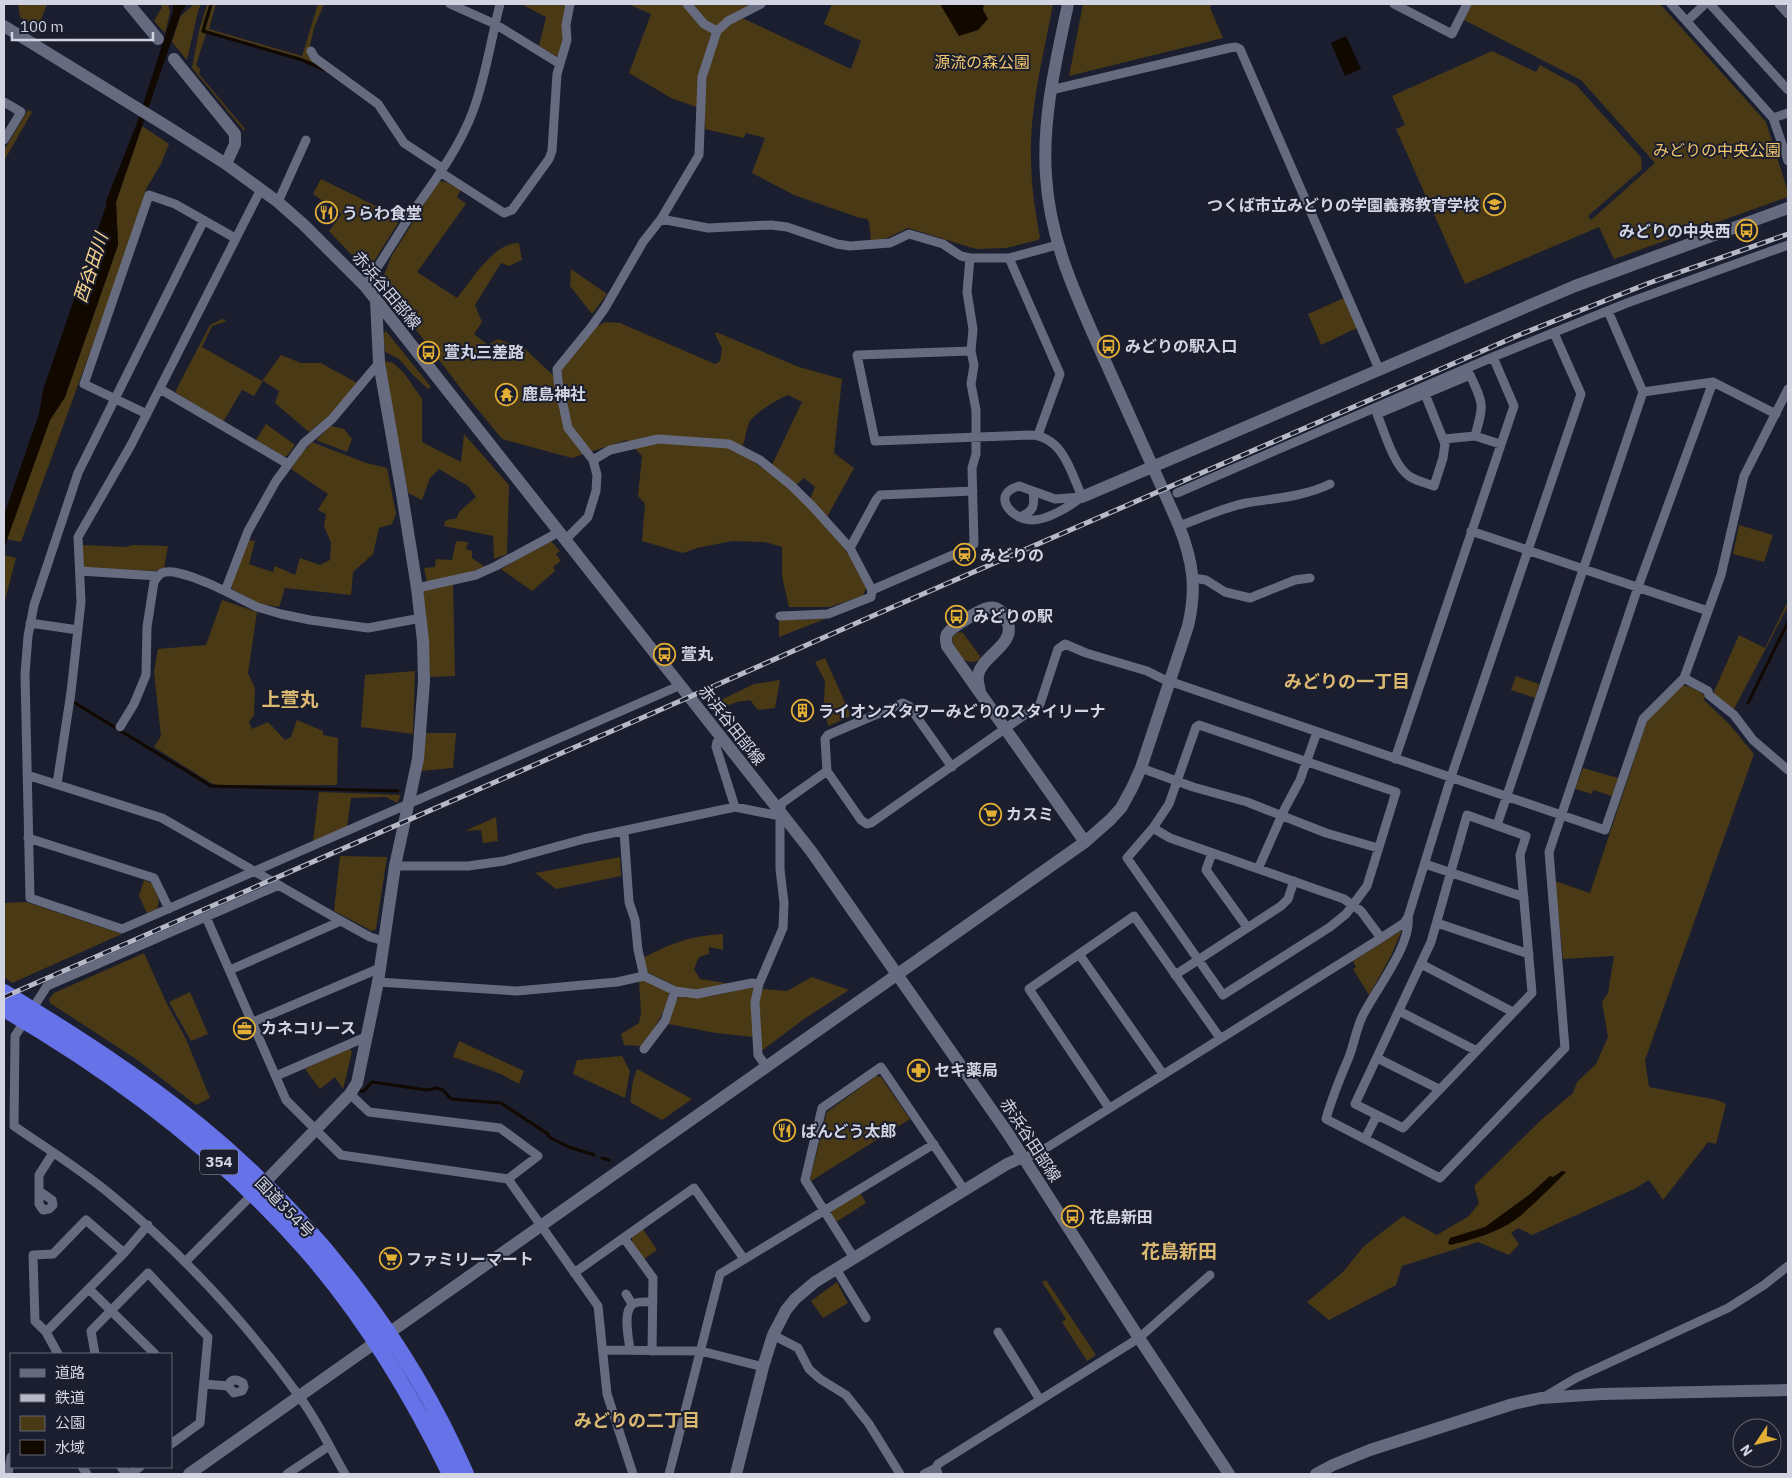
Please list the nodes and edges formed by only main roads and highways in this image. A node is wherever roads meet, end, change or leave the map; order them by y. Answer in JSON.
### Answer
{"nodes":[{"id":1,"x":4,"y":992,"type":"edge"},
{"id":2,"x":4,"y":1009,"type":"edge"},
{"id":3,"x":28,"y":1015,"type":"junction"},
{"id":4,"x":382,"y":1339,"type":"junction"},
{"id":5,"x":450,"y":1474,"type":"edge"},
{"id":6,"x":466,"y":1474,"type":"edge"}],
"edges":[{"from":1,"to":3,"type":"highway","name":"国道354号","number":"354"},
{"from":2,"to":3,"type":"highway","name":"国道354号","number":"354"},
{"from":3,"to":4,"type":"highway","name":"国道354号","number":"354"},
{"from":4,"to":5,"type":"highway","name":"国道354号","number":"354"},
{"from":4,"to":6,"type":"highway","name":"国道354号","number":"354"}]}
